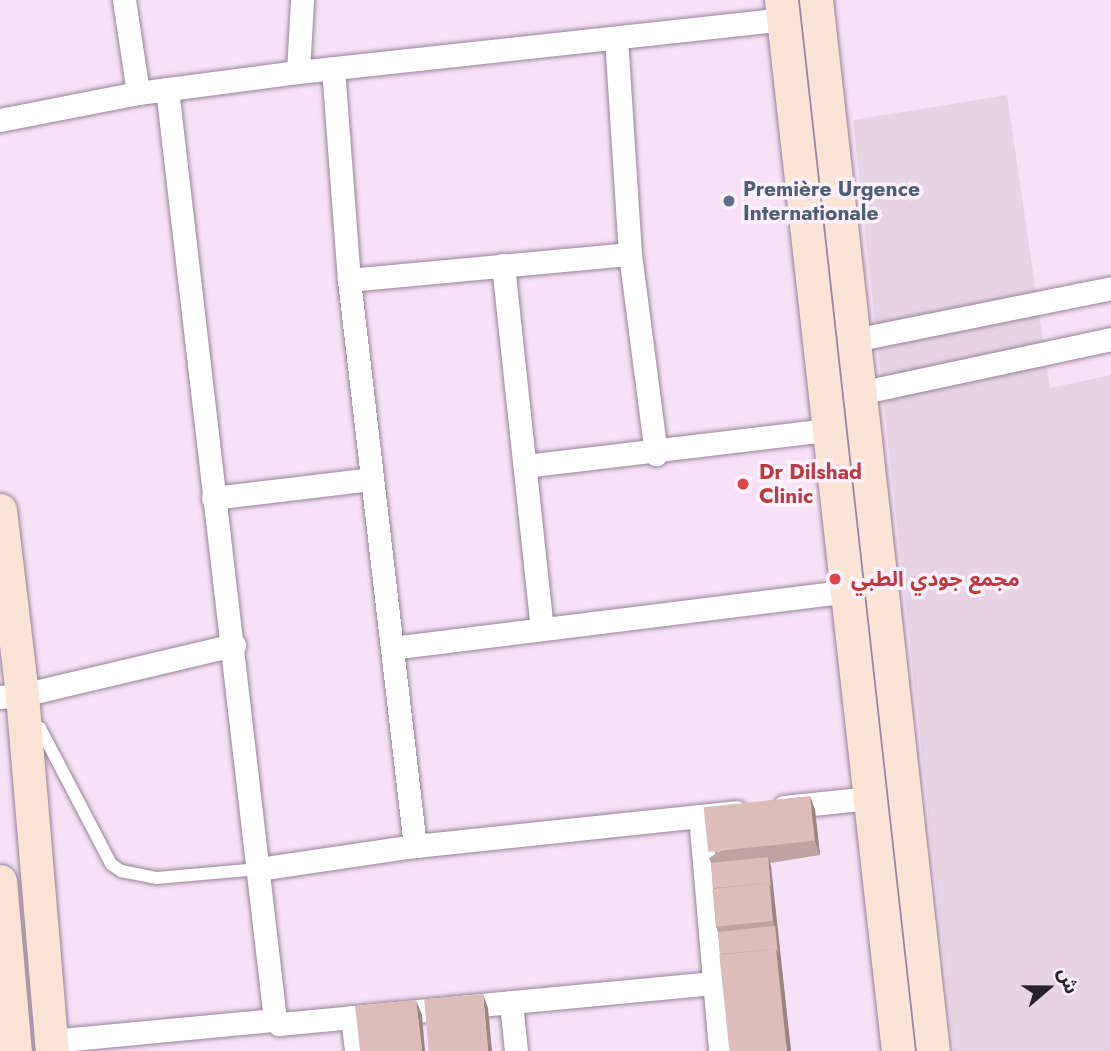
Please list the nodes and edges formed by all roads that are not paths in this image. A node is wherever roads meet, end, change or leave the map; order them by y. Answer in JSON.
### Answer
{"nodes":[{"id":1,"x":124,"y":0,"type":"edge"},
{"id":2,"x":302,"y":0,"type":"edge"},
{"id":3,"x":816,"y":0,"type":"edge"},
{"id":4,"x":782,"y":10,"type":"edge"},
{"id":5,"x":615,"y":38,"type":"junction"},
{"id":6,"x":332,"y":68,"type":"junction"},
{"id":7,"x":298,"y":72,"type":"junction"},
{"id":8,"x":167,"y":89,"type":"junction"},
{"id":9,"x":138,"y":93,"type":"junction"},
{"id":10,"x":0,"y":120,"type":"edge"},
{"id":11,"x":630,"y":254,"type":"junction"},
{"id":12,"x":503,"y":265,"type":"junction"},
{"id":13,"x":349,"y":280,"type":"junction"},
{"id":14,"x":1111,"y":288,"type":"edge"},
{"id":15,"x":1111,"y":339,"type":"edge"},
{"id":16,"x":854,"y":340,"type":"junction"},
{"id":17,"x":859,"y":393,"type":"junction"},
{"id":18,"x":829,"y":430,"type":"junction"},
{"id":19,"x":656,"y":454,"type":"junction"},
{"id":20,"x":525,"y":466,"type":"junction"},
{"id":21,"x":372,"y":479,"type":"junction"},
{"id":22,"x":213,"y":498,"type":"junction"},
{"id":23,"x":0,"y":510,"type":"edge"},
{"id":24,"x":847,"y":591,"type":"junction"},
{"id":25,"x":542,"y":627,"type":"junction"},
{"id":26,"x":234,"y":645,"type":"junction"},
{"id":27,"x":392,"y":648,"type":"junction"},
{"id":28,"x":889,"y":656,"type":"junction"},
{"id":29,"x":855,"y":661,"type":"junction"},
{"id":30,"x":15,"y":704,"type":"edge"},
{"id":31,"x":870,"y":799,"type":"junction"},
{"id":32,"x":700,"y":816,"type":"junction"},
{"id":33,"x":415,"y":846,"type":"junction"},
{"id":34,"x":259,"y":869,"type":"junction"},
{"id":35,"x":0,"y":881,"type":"edge"},
{"id":36,"x":715,"y":983,"type":"junction"},
{"id":37,"x":511,"y":1002,"type":"junction"},
{"id":38,"x":352,"y":1017,"type":"junction"},
{"id":39,"x":275,"y":1020,"type":"junction"},
{"id":40,"x":52,"y":1046,"type":"edge"},
{"id":41,"x":15,"y":1051,"type":"edge"},
{"id":42,"x":356,"y":1051,"type":"edge"},
{"id":43,"x":516,"y":1051,"type":"edge"},
{"id":44,"x":720,"y":1051,"type":"edge"},
{"id":45,"x":898,"y":1051,"type":"edge"},
{"id":46,"x":933,"y":1051,"type":"edge"}],
"edges":[{"from":1,"to":9,"type":"street"},
{"from":2,"to":7,"type":"street"},
{"from":3,"to":16,"type":"main road"},
{"from":4,"to":5,"type":"street"},
{"from":4,"to":18,"type":"main road"},
{"from":5,"to":6,"type":"street"},
{"from":5,"to":11,"type":"street"},
{"from":6,"to":7,"type":"street"},
{"from":6,"to":13,"type":"street"},
{"from":7,"to":8,"type":"street"},
{"from":8,"to":9,"type":"street"},
{"from":8,"to":22,"type":"street"},
{"from":9,"to":10,"type":"street"},
{"from":11,"to":12,"type":"street"},
{"from":11,"to":19,"type":"street"},
{"from":12,"to":13,"type":"street"},
{"from":12,"to":20,"type":"street"},
{"from":13,"to":21,"type":"street"},
{"from":14,"to":16,"type":"street"},
{"from":15,"to":17,"type":"street"},
{"from":16,"to":17,"type":"main road"},
{"from":17,"to":28,"type":"main road"},
{"from":18,"to":19,"type":"street"},
{"from":18,"to":24,"type":"main road"},
{"from":19,"to":20,"type":"street"},
{"from":20,"to":25,"type":"street"},
{"from":21,"to":22,"type":"street"},
{"from":21,"to":27,"type":"street"},
{"from":22,"to":26,"type":"street"},
{"from":23,"to":30,"type":"main road"},
{"from":24,"to":25,"type":"street"},
{"from":24,"to":29,"type":"main road"},
{"from":25,"to":27,"type":"street"},
{"from":26,"to":30,"type":"street"},
{"from":26,"to":34,"type":"street"},
{"from":27,"to":33,"type":"street"},
{"from":28,"to":29,"type":"main road"},
{"from":28,"to":46,"type":"main road"},
{"from":29,"to":31,"type":"main road"},
{"from":30,"to":34,"type":"lane"},
{"from":30,"to":40,"type":"main road"},
{"from":31,"to":32,"type":"street"},
{"from":31,"to":45,"type":"main road"},
{"from":32,"to":33,"type":"street"},
{"from":32,"to":36,"type":"street"},
{"from":33,"to":34,"type":"street"},
{"from":34,"to":39,"type":"street"},
{"from":35,"to":41,"type":"main road"},
{"from":36,"to":37,"type":"street"},
{"from":36,"to":44,"type":"street"},
{"from":37,"to":38,"type":"street"},
{"from":37,"to":43,"type":"street"},
{"from":38,"to":39,"type":"street"},
{"from":38,"to":42,"type":"street"},
{"from":39,"to":40,"type":"street"}]}
